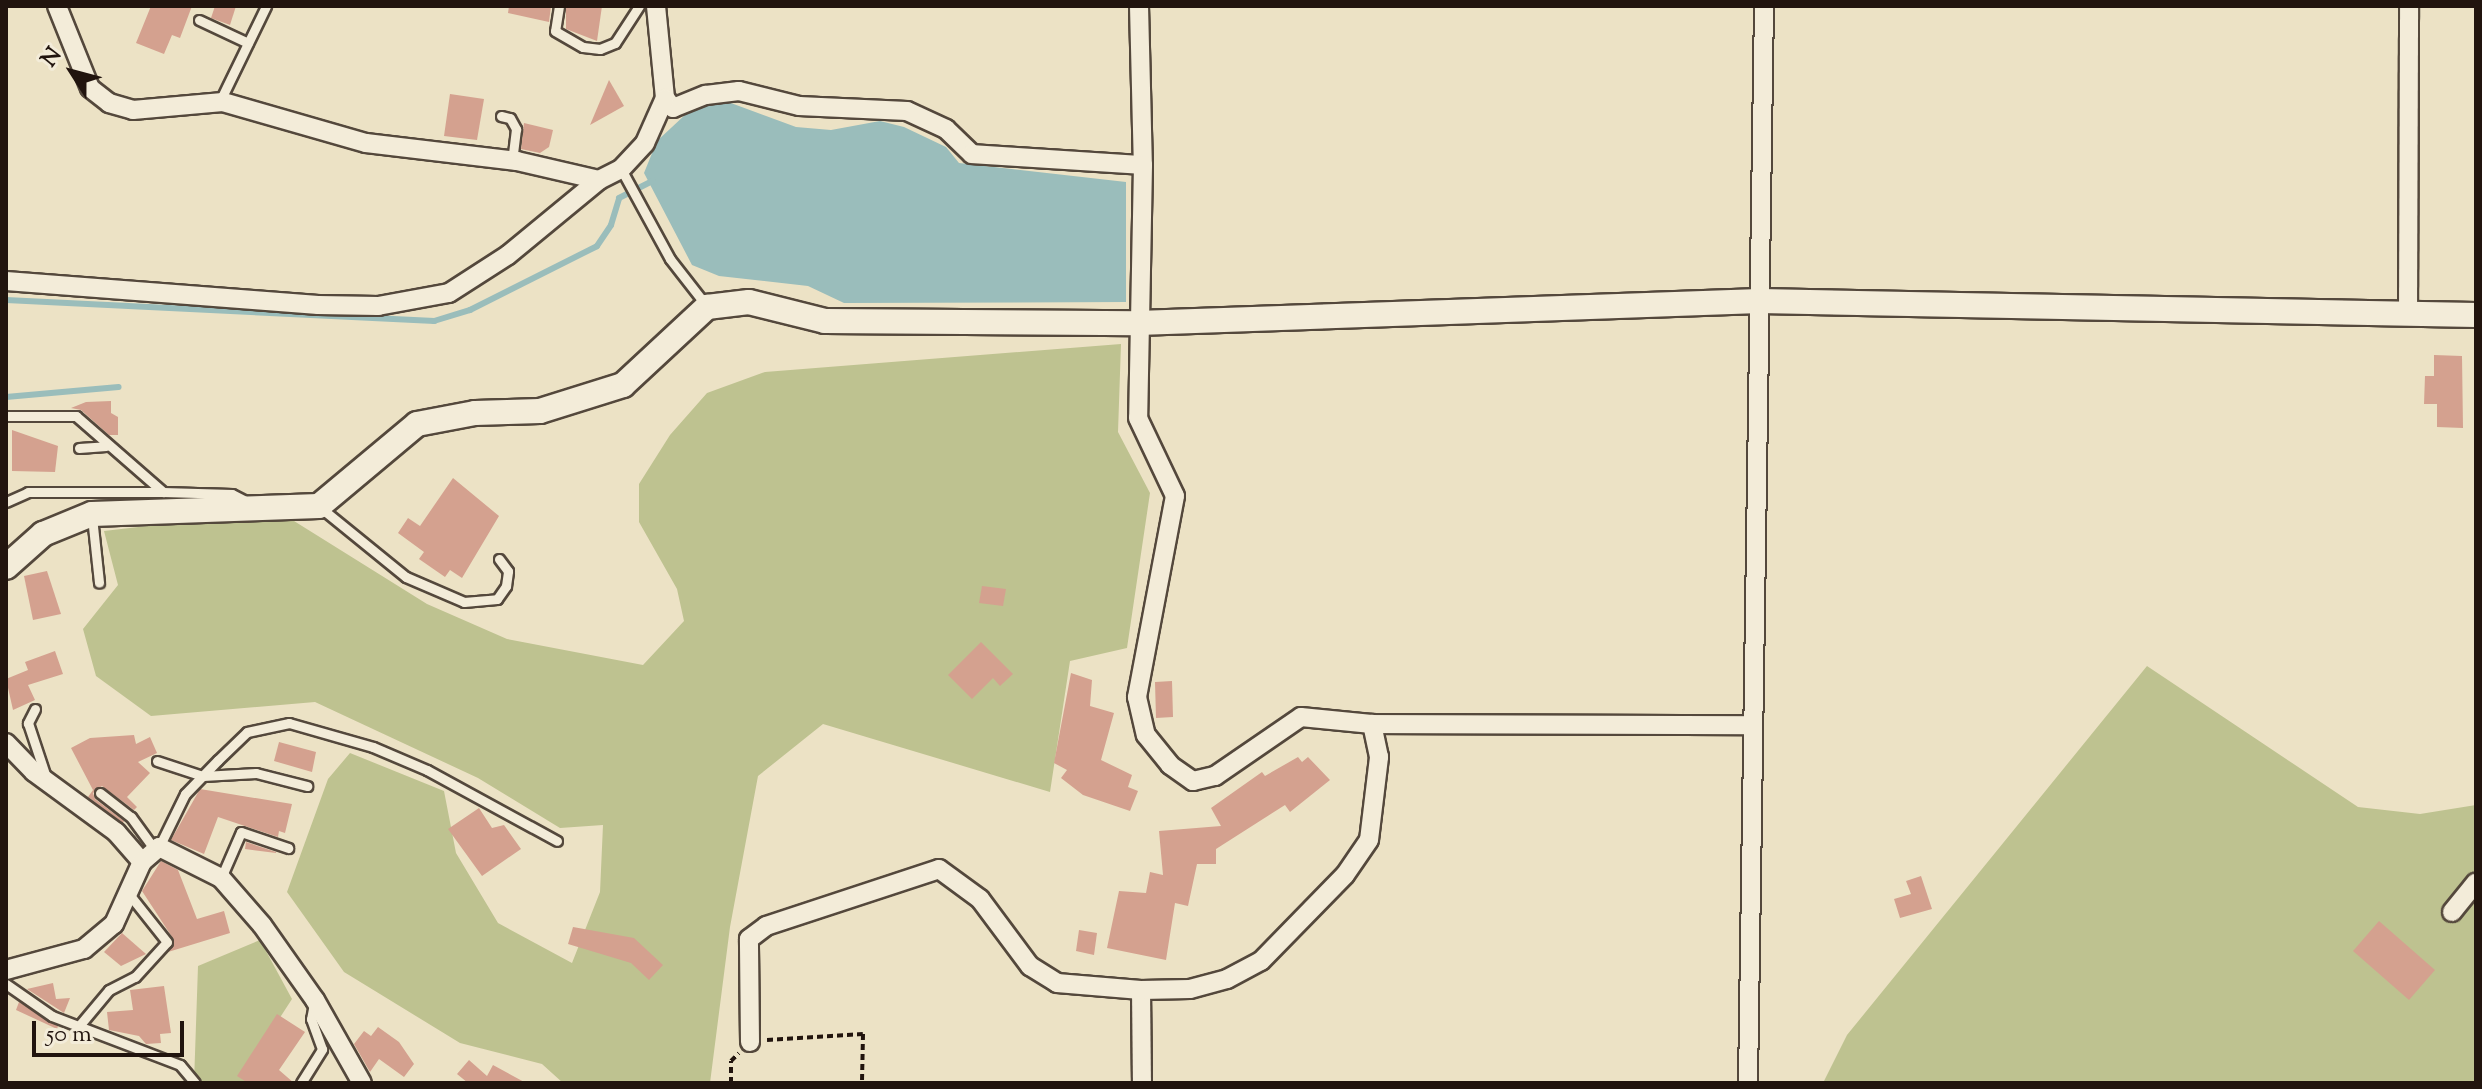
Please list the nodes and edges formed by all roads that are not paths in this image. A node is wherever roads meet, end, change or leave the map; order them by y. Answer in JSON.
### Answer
{"nodes":[{"id":1,"x":57,"y":6,"type":"edge"},
{"id":2,"x":266,"y":6,"type":"edge"},
{"id":3,"x":559,"y":6,"type":"edge"},
{"id":4,"x":639,"y":6,"type":"edge"},
{"id":5,"x":656,"y":6,"type":"edge"},
{"id":6,"x":1139,"y":6,"type":"edge"},
{"id":7,"x":1764,"y":6,"type":"edge"},
{"id":8,"x":2409,"y":6,"type":"edge"},
{"id":9,"x":199,"y":20,"type":"dead end"},
{"id":10,"x":248,"y":43,"type":"junction"},
{"id":11,"x":665,"y":98,"type":"junction"},
{"id":12,"x":219,"y":103,"type":"junction"},
{"id":13,"x":501,"y":116,"type":"dead end"},
{"id":14,"x":512,"y":161,"type":"junction"},
{"id":15,"x":1143,"y":165,"type":"junction"},
{"id":16,"x":599,"y":180,"type":"junction"},
{"id":17,"x":629,"y":183,"type":"junction"},
{"id":18,"x":6,"y":281,"type":"edge"},
{"id":19,"x":1760,"y":301,"type":"junction"},
{"id":20,"x":707,"y":307,"type":"junction"},
{"id":21,"x":2408,"y":315,"type":"junction"},
{"id":22,"x":2476,"y":315,"type":"edge"},
{"id":23,"x":1138,"y":323,"type":"junction"},
{"id":24,"x":6,"y":416,"type":"edge"},
{"id":25,"x":106,"y":446,"type":"junction"},
{"id":26,"x":79,"y":448,"type":"dead end"},
{"id":27,"x":163,"y":492,"type":"junction"},
{"id":28,"x":6,"y":502,"type":"edge"},
{"id":29,"x":319,"y":506,"type":"junction"},
{"id":30,"x":254,"y":507,"type":"junction"},
{"id":31,"x":92,"y":514,"type":"junction"},
{"id":32,"x":499,"y":559,"type":"dead end"},
{"id":33,"x":6,"y":567,"type":"edge"},
{"id":34,"x":99,"y":583,"type":"dead end"},
{"id":35,"x":35,"y":709,"type":"dead end"},
{"id":36,"x":1372,"y":724,"type":"junction"},
{"id":37,"x":1753,"y":725,"type":"junction"},
{"id":38,"x":6,"y":743,"type":"edge"},
{"id":39,"x":157,"y":761,"type":"dead end"},
{"id":40,"x":203,"y":776,"type":"junction"},
{"id":41,"x":49,"y":783,"type":"junction"},
{"id":42,"x":307,"y":786,"type":"dead end"},
{"id":43,"x":100,"y":793,"type":"dead end"},
{"id":44,"x":557,"y":841,"type":"dead end"},
{"id":45,"x":288,"y":848,"type":"dead end"},
{"id":46,"x":152,"y":853,"type":"junction"},
{"id":47,"x":221,"y":878,"type":"junction"},
{"id":48,"x":2476,"y":882,"type":"edge"},
{"id":49,"x":129,"y":894,"type":"junction"},
{"id":50,"x":2452,"y":912,"type":"dead end"},
{"id":51,"x":6,"y":970,"type":"edge"},
{"id":52,"x":6,"y":984,"type":"edge"},
{"id":53,"x":1141,"y":990,"type":"junction"},
{"id":54,"x":315,"y":1000,"type":"junction"},
{"id":55,"x":78,"y":1027,"type":"junction"},
{"id":56,"x":750,"y":1042,"type":"road end"},
{"id":57,"x":195,"y":1083,"type":"edge"},
{"id":58,"x":301,"y":1083,"type":"edge"},
{"id":59,"x":362,"y":1083,"type":"edge"},
{"id":60,"x":1142,"y":1083,"type":"edge"},
{"id":61,"x":1748,"y":1083,"type":"edge"}],
"edges":[{"from":1,"to":12,"type":"street"},
{"from":2,"to":10,"type":"lane"},
{"from":3,"to":4,"type":"lane"},
{"from":5,"to":11,"type":"street"},
{"from":6,"to":15,"type":"street"},
{"from":7,"to":19,"type":"street"},
{"from":8,"to":21,"type":"street"},
{"from":9,"to":10,"type":"lane"},
{"from":10,"to":12,"type":"lane"},
{"from":11,"to":15,"type":"street"},
{"from":11,"to":17,"type":"street"},
{"from":12,"to":14,"type":"street"},
{"from":13,"to":14,"type":"lane"},
{"from":14,"to":16,"type":"street"},
{"from":15,"to":23,"type":"street"},
{"from":16,"to":17,"type":"street"},
{"from":16,"to":18,"type":"street"},
{"from":17,"to":20,"type":"lane"},
{"from":19,"to":21,"type":"street"},
{"from":19,"to":23,"type":"street"},
{"from":19,"to":37,"type":"street"},
{"from":20,"to":23,"type":"street"},
{"from":20,"to":29,"type":"street"},
{"from":21,"to":22,"type":"street"},
{"from":23,"to":36,"type":"street"},
{"from":24,"to":25,"type":"lane"},
{"from":25,"to":26,"type":"lane"},
{"from":25,"to":27,"type":"lane"},
{"from":27,"to":28,"type":"lane"},
{"from":27,"to":30,"type":"lane"},
{"from":29,"to":30,"type":"street"},
{"from":29,"to":32,"type":"lane"},
{"from":30,"to":31,"type":"street"},
{"from":31,"to":33,"type":"street"},
{"from":31,"to":34,"type":"lane"},
{"from":35,"to":41,"type":"lane"},
{"from":36,"to":37,"type":"street"},
{"from":36,"to":53,"type":"street"},
{"from":37,"to":61,"type":"street"},
{"from":38,"to":41,"type":"street"},
{"from":39,"to":40,"type":"lane"},
{"from":40,"to":42,"type":"lane"},
{"from":40,"to":44,"type":"lane"},
{"from":40,"to":46,"type":"lane"},
{"from":41,"to":46,"type":"street"},
{"from":43,"to":46,"type":"lane"},
{"from":45,"to":47,"type":"lane"},
{"from":46,"to":47,"type":"street"},
{"from":46,"to":49,"type":"street"},
{"from":47,"to":54,"type":"street"},
{"from":48,"to":50,"type":"street"},
{"from":49,"to":51,"type":"street"},
{"from":49,"to":55,"type":"lane"},
{"from":52,"to":55,"type":"lane"},
{"from":53,"to":56,"type":"street"},
{"from":53,"to":60,"type":"street"},
{"from":54,"to":58,"type":"lane"},
{"from":54,"to":59,"type":"street"},
{"from":55,"to":57,"type":"lane"}]}
